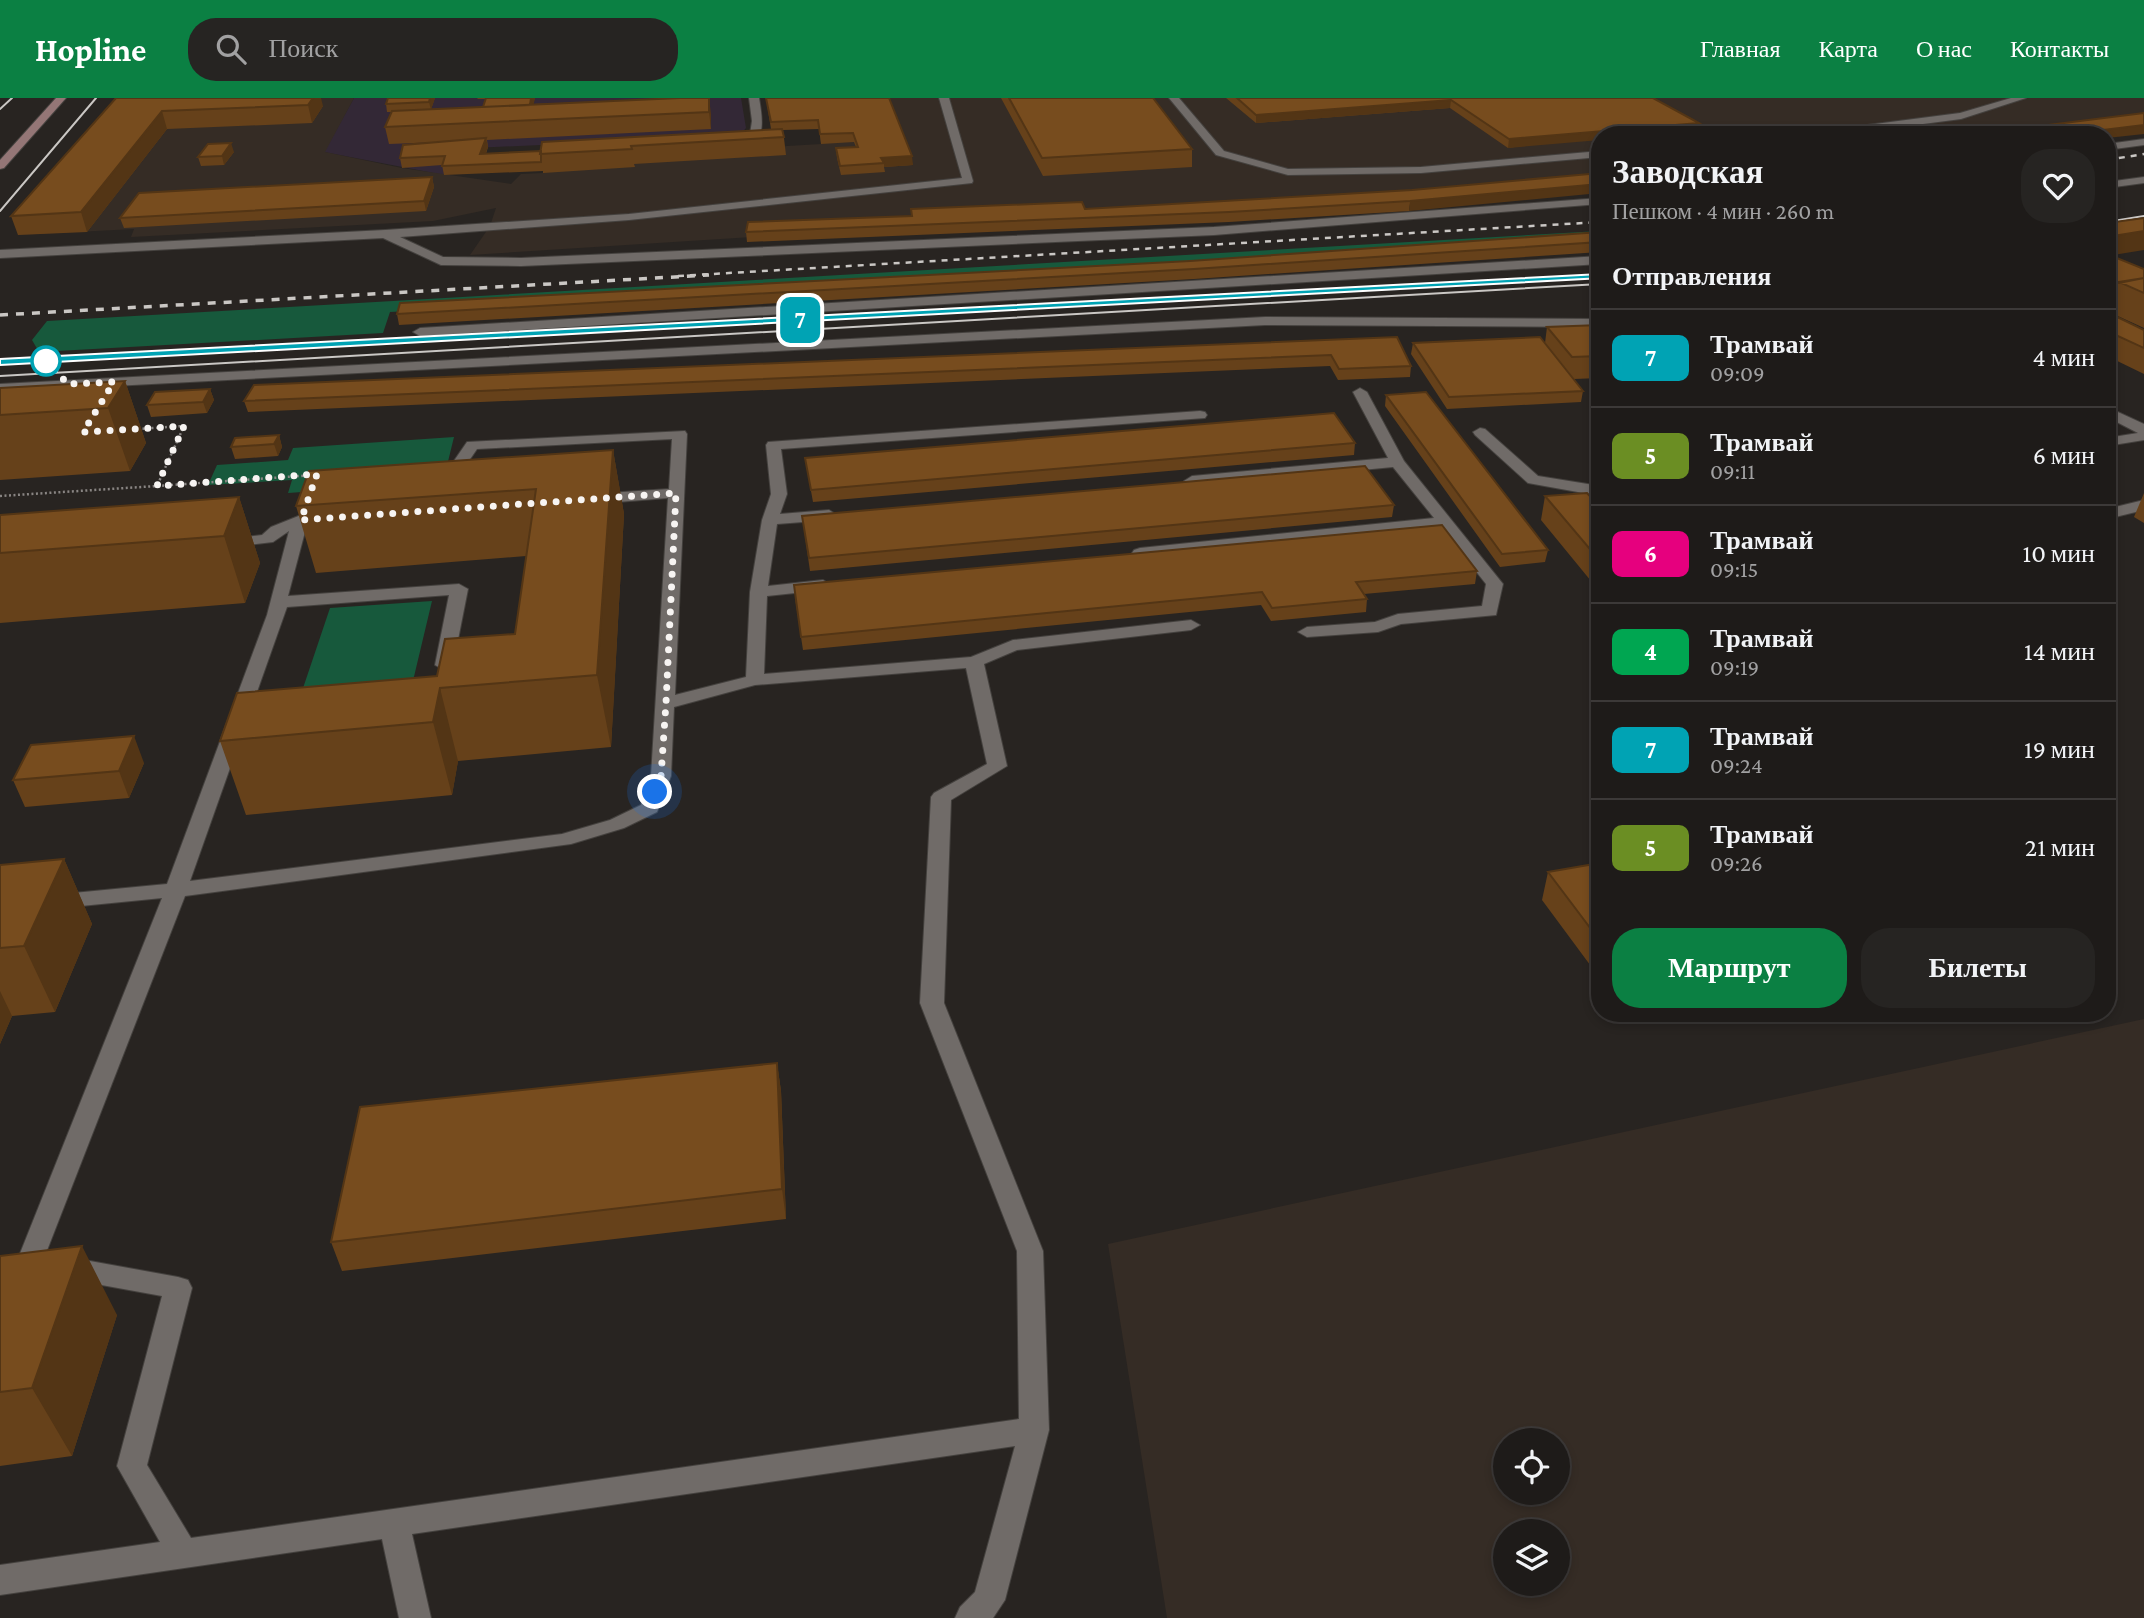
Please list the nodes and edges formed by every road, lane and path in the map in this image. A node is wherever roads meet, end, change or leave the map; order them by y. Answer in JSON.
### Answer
{"nodes":[{"id":1,"x":61,"y":98,"type":"edge"},
{"id":2,"x":754,"y":98,"type":"edge"},
{"id":3,"x":944,"y":98,"type":"edge"},
{"id":4,"x":1174,"y":98,"type":"edge"},
{"id":5,"x":2021,"y":98,"type":"edge"},
{"id":6,"x":1883,"y":126,"type":"edge"},
{"id":7,"x":2144,"y":142,"type":"edge"},
{"id":8,"x":719,"y":146,"type":"edge"},
{"id":9,"x":2116,"y":146,"type":"edge"},
{"id":10,"x":1591,"y":155,"type":"edge"},
{"id":11,"x":0,"y":166,"type":"edge"},
{"id":12,"x":2144,"y":180,"type":"edge"},
{"id":13,"x":2116,"y":184,"type":"edge"},
{"id":14,"x":1591,"y":202,"type":"edge"},
{"id":15,"x":385,"y":234,"type":"junction"},
{"id":16,"x":0,"y":254,"type":"edge"},
{"id":17,"x":1591,"y":261,"type":"edge"},
{"id":18,"x":1591,"y":323,"type":"edge"},
{"id":19,"x":420,"y":332,"type":"dead end"},
{"id":20,"x":114,"y":382,"type":"junction"},
{"id":21,"x":0,"y":388,"type":"edge"},
{"id":22,"x":1360,"y":392,"type":"dead end"},
{"id":23,"x":101,"y":402,"type":"edge"},
{"id":24,"x":1200,"y":415,"type":"dead end"},
{"id":25,"x":2116,"y":416,"type":"edge"},
{"id":26,"x":132,"y":429,"type":"dead end"},
{"id":27,"x":2144,"y":430,"type":"edge"},
{"id":28,"x":1480,"y":432,"type":"dead end"},
{"id":29,"x":2144,"y":436,"type":"edge"},
{"id":30,"x":2116,"y":441,"type":"edge"},
{"id":31,"x":1397,"y":462,"type":"junction"},
{"id":32,"x":1179,"y":482,"type":"edge"},
{"id":33,"x":157,"y":486,"type":"junction"},
{"id":34,"x":1591,"y":490,"type":"edge"},
{"id":35,"x":676,"y":493,"type":"junction"},
{"id":36,"x":0,"y":496,"type":"edge"},
{"id":37,"x":434,"y":499,"type":"edge"},
{"id":38,"x":579,"y":499,"type":"edge"},
{"id":39,"x":2144,"y":505,"type":"edge"},
{"id":40,"x":2116,"y":512,"type":"edge"},
{"id":41,"x":852,"y":513,"type":"edge"},
{"id":42,"x":351,"y":516,"type":"edge"},
{"id":43,"x":301,"y":520,"type":"junction"},
{"id":44,"x":770,"y":520,"type":"junction"},
{"id":45,"x":1443,"y":522,"type":"junction"},
{"id":46,"x":214,"y":543,"type":"edge"},
{"id":47,"x":1129,"y":554,"type":"edge"},
{"id":48,"x":840,"y":583,"type":"edge"},
{"id":49,"x":759,"y":592,"type":"junction"},
{"id":50,"x":280,"y":601,"type":"junction"},
{"id":51,"x":1191,"y":625,"type":"dead end"},
{"id":52,"x":1307,"y":632,"type":"dead end"},
{"id":53,"x":974,"y":663,"type":"junction"},
{"id":54,"x":441,"y":680,"type":"edge"},
{"id":55,"x":755,"y":680,"type":"junction"},
{"id":56,"x":666,"y":703,"type":"junction"},
{"id":57,"x":265,"y":710,"type":"edge"},
{"id":58,"x":238,"y":713,"type":"junction"},
{"id":59,"x":176,"y":890,"type":"junction"},
{"id":60,"x":0,"y":907,"type":"edge"},
{"id":61,"x":1034,"y":1430,"type":"junction"},
{"id":62,"x":394,"y":1522,"type":"junction"},
{"id":63,"x":184,"y":1555,"type":"junction"},
{"id":64,"x":0,"y":1580,"type":"edge"},
{"id":65,"x":415,"y":1618,"type":"edge"},
{"id":66,"x":971,"y":1618,"type":"edge"}],
"edges":[{"from":1,"to":11,"type":"main road"},
{"from":2,"to":8,"type":"lane"},
{"from":3,"to":15,"type":"lane"},
{"from":4,"to":10,"type":"lane"},
{"from":5,"to":6,"type":"lane"},
{"from":7,"to":9,"type":"lane"},
{"from":12,"to":13,"type":"lane"},
{"from":14,"to":15,"type":"lane"},
{"from":15,"to":16,"type":"lane"},
{"from":17,"to":19,"type":"lane"},
{"from":18,"to":20,"type":"lane"},
{"from":20,"to":21,"type":"lane"},
{"from":20,"to":23,"type":"lane"},
{"from":22,"to":31,"type":"lane"},
{"from":24,"to":44,"type":"lane"},
{"from":25,"to":27,"type":"lane"},
{"from":26,"to":33,"type":"path"},
{"from":28,"to":34,"type":"lane"},
{"from":29,"to":30,"type":"lane"},
{"from":31,"to":32,"type":"lane"},
{"from":31,"to":45,"type":"lane"},
{"from":33,"to":36,"type":"path"},
{"from":33,"to":43,"type":"path"},
{"from":35,"to":37,"type":"lane"},
{"from":35,"to":38,"type":"lane"},
{"from":35,"to":56,"type":"lane"},
{"from":39,"to":40,"type":"lane"},
{"from":41,"to":44,"type":"lane"},
{"from":42,"to":43,"type":"lane"},
{"from":43,"to":46,"type":"lane"},
{"from":43,"to":50,"type":"lane"},
{"from":44,"to":49,"type":"lane"},
{"from":45,"to":47,"type":"lane"},
{"from":45,"to":52,"type":"lane"},
{"from":48,"to":49,"type":"lane"},
{"from":49,"to":55,"type":"lane"},
{"from":50,"to":54,"type":"lane"},
{"from":50,"to":58,"type":"lane"},
{"from":51,"to":53,"type":"lane"},
{"from":53,"to":55,"type":"lane"},
{"from":53,"to":61,"type":"lane"},
{"from":55,"to":56,"type":"lane"},
{"from":56,"to":59,"type":"lane"},
{"from":57,"to":58,"type":"lane"},
{"from":58,"to":59,"type":"lane"},
{"from":59,"to":60,"type":"lane"},
{"from":59,"to":63,"type":"lane"},
{"from":61,"to":62,"type":"lane"},
{"from":61,"to":66,"type":"lane"},
{"from":62,"to":63,"type":"lane"},
{"from":62,"to":65,"type":"lane"},
{"from":63,"to":64,"type":"lane"}]}
